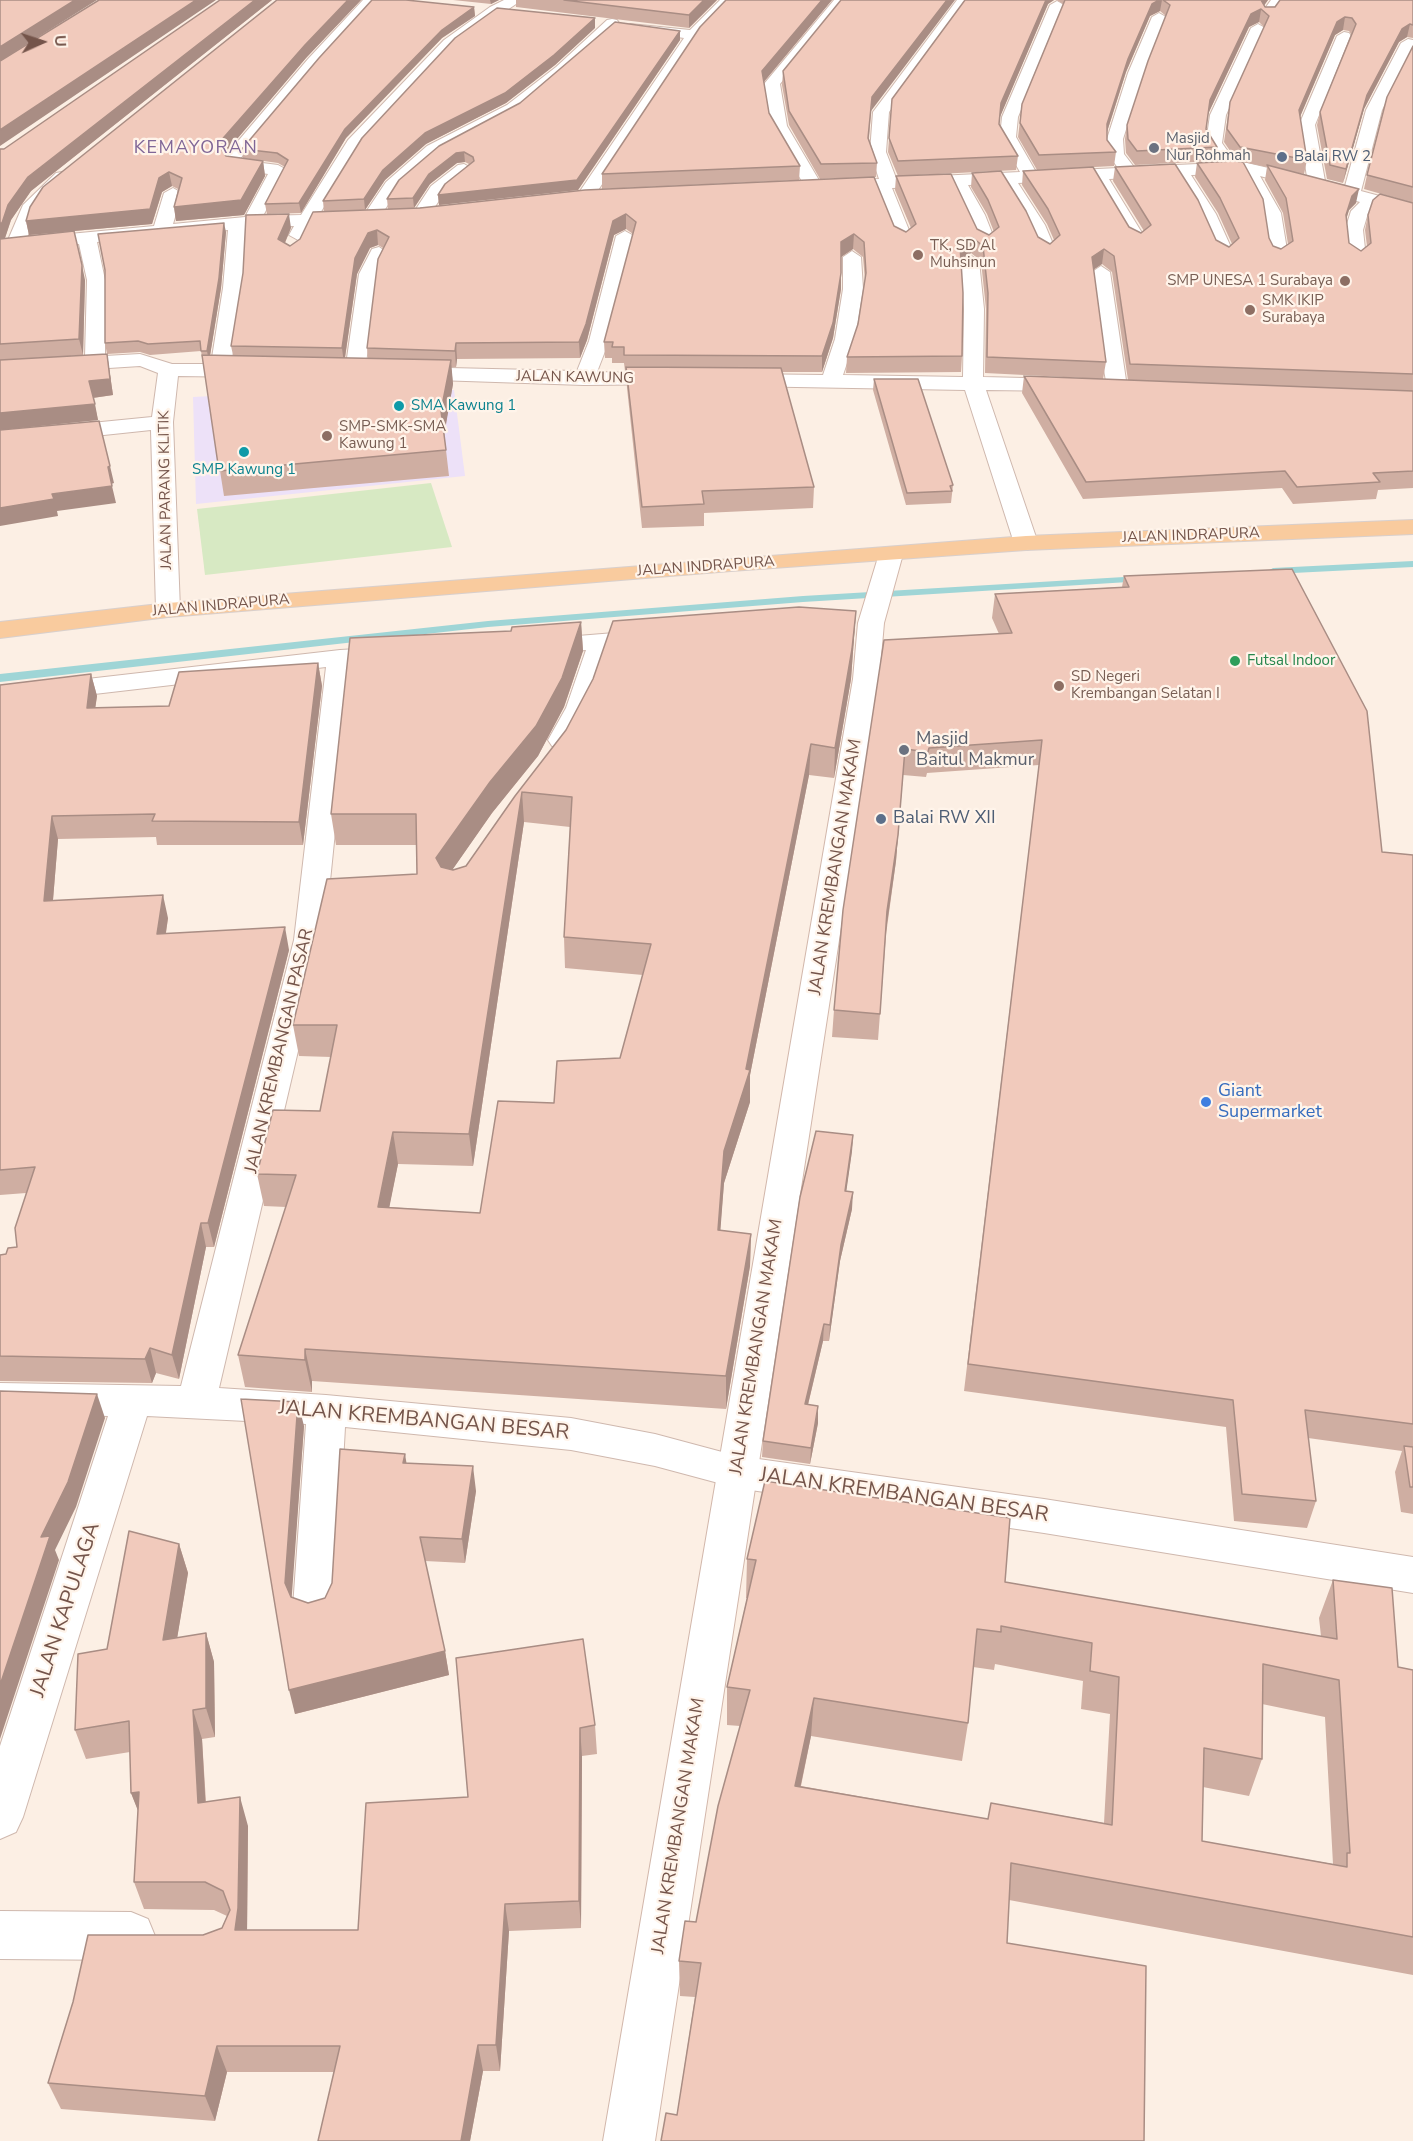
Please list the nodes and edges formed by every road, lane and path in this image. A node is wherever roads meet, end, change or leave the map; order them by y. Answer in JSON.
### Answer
{"nodes":[{"id":1,"x":371,"y":0,"type":"edge"},
{"id":2,"x":728,"y":0,"type":"edge"},
{"id":3,"x":841,"y":0,"type":"edge"},
{"id":4,"x":964,"y":0,"type":"edge"},
{"id":5,"x":1278,"y":0,"type":"edge"},
{"id":6,"x":1057,"y":5,"type":"dead end"},
{"id":7,"x":517,"y":6,"type":"edge"},
{"id":8,"x":472,"y":8,"type":"edge"},
{"id":9,"x":495,"y":10,"type":"junction"},
{"id":10,"x":1268,"y":14,"type":"edge"},
{"id":11,"x":1159,"y":17,"type":"edge"},
{"id":12,"x":589,"y":21,"type":"edge"},
{"id":13,"x":612,"y":24,"type":"junction"},
{"id":14,"x":1258,"y":28,"type":"edge"},
{"id":15,"x":693,"y":35,"type":"junction"},
{"id":16,"x":1344,"y":36,"type":"edge"},
{"id":17,"x":1408,"y":43,"type":"edge"},
{"id":18,"x":74,"y":166,"type":"edge"},
{"id":19,"x":1239,"y":168,"type":"junction"},
{"id":20,"x":464,"y":169,"type":"edge"},
{"id":21,"x":1179,"y":170,"type":"junction"},
{"id":22,"x":1130,"y":172,"type":"junction"},
{"id":23,"x":1098,"y":174,"type":"junction"},
{"id":24,"x":1031,"y":177,"type":"junction"},
{"id":25,"x":1006,"y":178,"type":"junction"},
{"id":26,"x":956,"y":180,"type":"junction"},
{"id":27,"x":886,"y":184,"type":"junction"},
{"id":28,"x":1317,"y":184,"type":"junction"},
{"id":29,"x":814,"y":187,"type":"junction"},
{"id":30,"x":791,"y":188,"type":"edge"},
{"id":31,"x":1352,"y":192,"type":"junction"},
{"id":32,"x":173,"y":193,"type":"edge"},
{"id":33,"x":608,"y":196,"type":"edge"},
{"id":34,"x":585,"y":197,"type":"junction"},
{"id":35,"x":563,"y":199,"type":"edge"},
{"id":36,"x":1374,"y":199,"type":"junction"},
{"id":37,"x":1413,"y":211,"type":"edge"},
{"id":38,"x":442,"y":213,"type":"edge"},
{"id":39,"x":396,"y":217,"type":"junction"},
{"id":40,"x":307,"y":221,"type":"junction"},
{"id":41,"x":244,"y":223,"type":"junction"},
{"id":42,"x":162,"y":230,"type":"junction"},
{"id":43,"x":625,"y":236,"type":"dead end"},
{"id":44,"x":87,"y":238,"type":"junction"},
{"id":45,"x":904,"y":240,"type":"edge"},
{"id":46,"x":1138,"y":241,"type":"edge"},
{"id":47,"x":987,"y":243,"type":"edge"},
{"id":48,"x":7,"y":245,"type":"edge"},
{"id":49,"x":1047,"y":251,"type":"edge"},
{"id":50,"x":291,"y":253,"type":"edge"},
{"id":51,"x":379,"y":253,"type":"edge"},
{"id":52,"x":1225,"y":254,"type":"edge"},
{"id":53,"x":1280,"y":256,"type":"edge"},
{"id":54,"x":852,"y":257,"type":"dead end"},
{"id":55,"x":1357,"y":258,"type":"edge"},
{"id":56,"x":970,"y":261,"type":"dead end"},
{"id":57,"x":1101,"y":272,"type":"edge"},
{"id":58,"x":95,"y":362,"type":"junction"},
{"id":59,"x":0,"y":369,"type":"edge"},
{"id":60,"x":169,"y":370,"type":"junction"},
{"id":61,"x":220,"y":370,"type":"junction"},
{"id":62,"x":265,"y":371,"type":"edge"},
{"id":63,"x":332,"y":372,"type":"edge"},
{"id":64,"x":355,"y":372,"type":"junction"},
{"id":65,"x":584,"y":379,"type":"junction"},
{"id":66,"x":690,"y":380,"type":"edge"},
{"id":67,"x":725,"y":380,"type":"edge"},
{"id":68,"x":831,"y":381,"type":"junction"},
{"id":69,"x":973,"y":382,"type":"junction"},
{"id":70,"x":1117,"y":387,"type":"junction"},
{"id":71,"x":1140,"y":388,"type":"edge"},
{"id":72,"x":162,"y":422,"type":"junction"},
{"id":73,"x":0,"y":439,"type":"edge"},
{"id":74,"x":1413,"y":527,"type":"edge"},
{"id":75,"x":1026,"y":543,"type":"junction"},
{"id":76,"x":891,"y":554,"type":"junction"},
{"id":77,"x":168,"y":610,"type":"junction"},
{"id":78,"x":0,"y":630,"type":"edge"},
{"id":79,"x":670,"y":637,"type":"edge"},
{"id":80,"x":602,"y":641,"type":"junction"},
{"id":81,"x":519,"y":647,"type":"edge"},
{"id":82,"x":411,"y":654,"type":"edge"},
{"id":83,"x":340,"y":658,"type":"junction"},
{"id":84,"x":0,"y":697,"type":"edge"},
{"id":85,"x":552,"y":759,"type":"edge"},
{"id":86,"x":0,"y":1398,"type":"edge"},
{"id":87,"x":132,"y":1402,"type":"junction"},
{"id":88,"x":196,"y":1402,"type":"junction"},
{"id":89,"x":326,"y":1410,"type":"junction"},
{"id":90,"x":737,"y":1472,"type":"junction"},
{"id":91,"x":1413,"y":1575,"type":"edge"},
{"id":92,"x":314,"y":1606,"type":"edge"},
{"id":93,"x":0,"y":1817,"type":"edge"},
{"id":94,"x":0,"y":1935,"type":"edge"},
{"id":95,"x":177,"y":1936,"type":"edge"},
{"id":96,"x":629,"y":2141,"type":"edge"}],
"edges":[{"from":1,"to":41,"type":"street"},
{"from":2,"to":15,"type":"street"},
{"from":3,"to":29,"type":"street"},
{"from":4,"to":27,"type":"street"},
{"from":5,"to":10,"type":"street"},
{"from":6,"to":24,"type":"street"},
{"from":7,"to":9,"type":"street"},
{"from":8,"to":9,"type":"street"},
{"from":9,"to":40,"type":"street"},
{"from":11,"to":22,"type":"street"},
{"from":12,"to":13,"type":"street"},
{"from":13,"to":15,"type":"street"},
{"from":13,"to":39,"type":"street"},
{"from":14,"to":19,"type":"street"},
{"from":15,"to":34,"type":"street"},
{"from":16,"to":28,"type":"street"},
{"from":17,"to":31,"type":"street"},
{"from":18,"to":48,"type":"street"},
{"from":19,"to":21,"type":"street"},
{"from":19,"to":28,"type":"street"},
{"from":19,"to":53,"type":"street"},
{"from":20,"to":39,"type":"street"},
{"from":21,"to":22,"type":"street"},
{"from":21,"to":52,"type":"street"},
{"from":22,"to":23,"type":"street"},
{"from":23,"to":24,"type":"street"},
{"from":23,"to":46,"type":"street"},
{"from":24,"to":25,"type":"street"},
{"from":25,"to":26,"type":"street"},
{"from":25,"to":49,"type":"street"},
{"from":26,"to":27,"type":"street"},
{"from":26,"to":47,"type":"street"},
{"from":27,"to":29,"type":"street"},
{"from":27,"to":45,"type":"street"},
{"from":28,"to":31,"type":"street"},
{"from":29,"to":30,"type":"street"},
{"from":31,"to":36,"type":"street"},
{"from":32,"to":42,"type":"street"},
{"from":33,"to":34,"type":"street"},
{"from":34,"to":35,"type":"street"},
{"from":36,"to":37,"type":"street"},
{"from":36,"to":55,"type":"street"},
{"from":38,"to":39,"type":"street"},
{"from":39,"to":40,"type":"street"},
{"from":40,"to":41,"type":"street"},
{"from":40,"to":50,"type":"street"},
{"from":41,"to":42,"type":"street"},
{"from":41,"to":61,"type":"street"},
{"from":42,"to":44,"type":"street"},
{"from":43,"to":65,"type":"street"},
{"from":44,"to":48,"type":"street"},
{"from":44,"to":58,"type":"street"},
{"from":51,"to":64,"type":"street"},
{"from":54,"to":68,"type":"street"},
{"from":56,"to":69,"type":"street"},
{"from":57,"to":70,"type":"street"},
{"from":58,"to":59,"type":"street"},
{"from":58,"to":60,"type":"street"},
{"from":60,"to":61,"type":"street"},
{"from":60,"to":72,"type":"street","name":"JALAN PARANG KLITIK"},
{"from":61,"to":62,"type":"street"},
{"from":63,"to":64,"type":"street","name":"JALAN KAWUNG"},
{"from":64,"to":65,"type":"street","name":"JALAN KAWUNG"},
{"from":65,"to":66,"type":"street","name":"JALAN KAWUNG"},
{"from":67,"to":68,"type":"street"},
{"from":68,"to":69,"type":"street"},
{"from":69,"to":70,"type":"street"},
{"from":69,"to":75,"type":"street"},
{"from":70,"to":71,"type":"street"},
{"from":72,"to":73,"type":"street"},
{"from":72,"to":77,"type":"street","name":"JALAN PARANG KLITIK"},
{"from":74,"to":75,"type":"main road","name":"JALAN INDRAPURA"},
{"from":75,"to":76,"type":"main road","name":"JALAN INDRAPURA"},
{"from":76,"to":77,"type":"main road","name":"JALAN INDRAPURA"},
{"from":76,"to":90,"type":"street","name":"JALAN KREMBANGAN MAKAM"},
{"from":77,"to":78,"type":"main road","name":"JALAN INDRAPURA"},
{"from":79,"to":80,"type":"street"},
{"from":80,"to":81,"type":"street"},
{"from":80,"to":85,"type":"street"},
{"from":82,"to":83,"type":"street"},
{"from":83,"to":84,"type":"street"},
{"from":83,"to":88,"type":"street","name":"JALAN KREMBANGAN PASAR"},
{"from":86,"to":87,"type":"street","name":"JALAN KREMBANGAN BESAR"},
{"from":87,"to":88,"type":"street","name":"JALAN KREMBANGAN BESAR"},
{"from":87,"to":93,"type":"street","name":"JALAN KAPULAGA"},
{"from":88,"to":89,"type":"street","name":"JALAN KREMBANGAN BESAR"},
{"from":89,"to":90,"type":"street","name":"JALAN KREMBANGAN BESAR"},
{"from":89,"to":92,"type":"street"},
{"from":90,"to":91,"type":"street","name":"JALAN KREMBANGAN BESAR"},
{"from":90,"to":96,"type":"street","name":"JALAN KREMBANGAN MAKAM"},
{"from":94,"to":95,"type":"street"}]}
